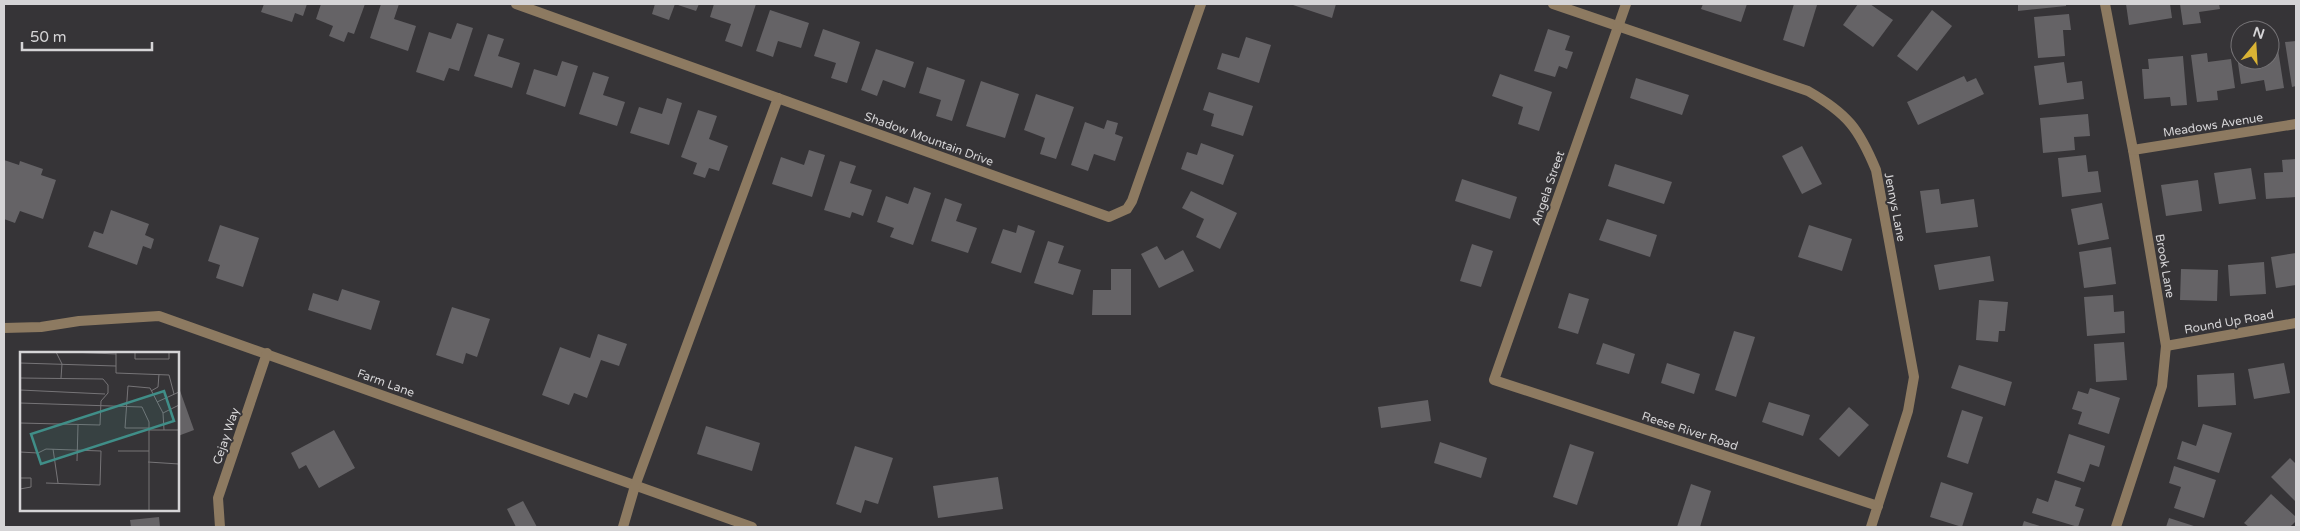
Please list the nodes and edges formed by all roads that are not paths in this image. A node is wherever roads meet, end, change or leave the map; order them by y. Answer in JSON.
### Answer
{"nodes":[{"id":1,"x":516,"y":4,"type":"edge"},
{"id":2,"x":1201,"y":4,"type":"edge"},
{"id":3,"x":1553,"y":4,"type":"edge"},
{"id":4,"x":1626,"y":4,"type":"edge"},
{"id":5,"x":2105,"y":4,"type":"edge"},
{"id":6,"x":1618,"y":26,"type":"junction"},
{"id":7,"x":778,"y":98,"type":"junction"},
{"id":8,"x":2296,"y":124,"type":"edge"},
{"id":9,"x":2133,"y":150,"type":"junction"},
{"id":10,"x":2296,"y":323,"type":"edge"},
{"id":11,"x":4,"y":328,"type":"edge"},
{"id":12,"x":2166,"y":346,"type":"junction"},
{"id":13,"x":267,"y":353,"type":"junction"},
{"id":14,"x":1494,"y":380,"type":"joint"},
{"id":15,"x":635,"y":486,"type":"junction"},
{"id":16,"x":1878,"y":506,"type":"junction"},
{"id":17,"x":220,"y":527,"type":"edge"},
{"id":18,"x":623,"y":527,"type":"edge"},
{"id":19,"x":752,"y":527,"type":"edge"},
{"id":20,"x":1871,"y":527,"type":"edge"},
{"id":21,"x":2116,"y":527,"type":"edge"}],
"edges":[{"from":1,"to":7,"type":"street","name":"Shadow Mountain Drive"},
{"from":2,"to":7,"type":"street","name":"Shadow Mountain Drive"},
{"from":3,"to":6,"type":"street","name":"Jennys Lane"},
{"from":4,"to":6,"type":"street","name":"Angela Street"},
{"from":5,"to":9,"type":"street","name":"Brook Lane"},
{"from":6,"to":14,"type":"street","name":"Angela Street"},
{"from":6,"to":16,"type":"street","name":"Jennys Lane"},
{"from":7,"to":15,"type":"street"},
{"from":8,"to":9,"type":"street","name":"Meadows Avenue"},
{"from":9,"to":12,"type":"street","name":"Brook Lane"},
{"from":10,"to":12,"type":"street","name":"Round Up Road"},
{"from":11,"to":13,"type":"street","name":"Farm Lane"},
{"from":12,"to":21,"type":"street","name":"Brook Lane"},
{"from":13,"to":15,"type":"street","name":"Farm Lane"},
{"from":13,"to":17,"type":"street","name":"Cejay Way"},
{"from":14,"to":16,"type":"street","name":"Reese River Road"},
{"from":15,"to":18,"type":"street"},
{"from":15,"to":19,"type":"street","name":"Farm Lane"},
{"from":16,"to":20,"type":"street","name":"Jennys Lane"}]}
